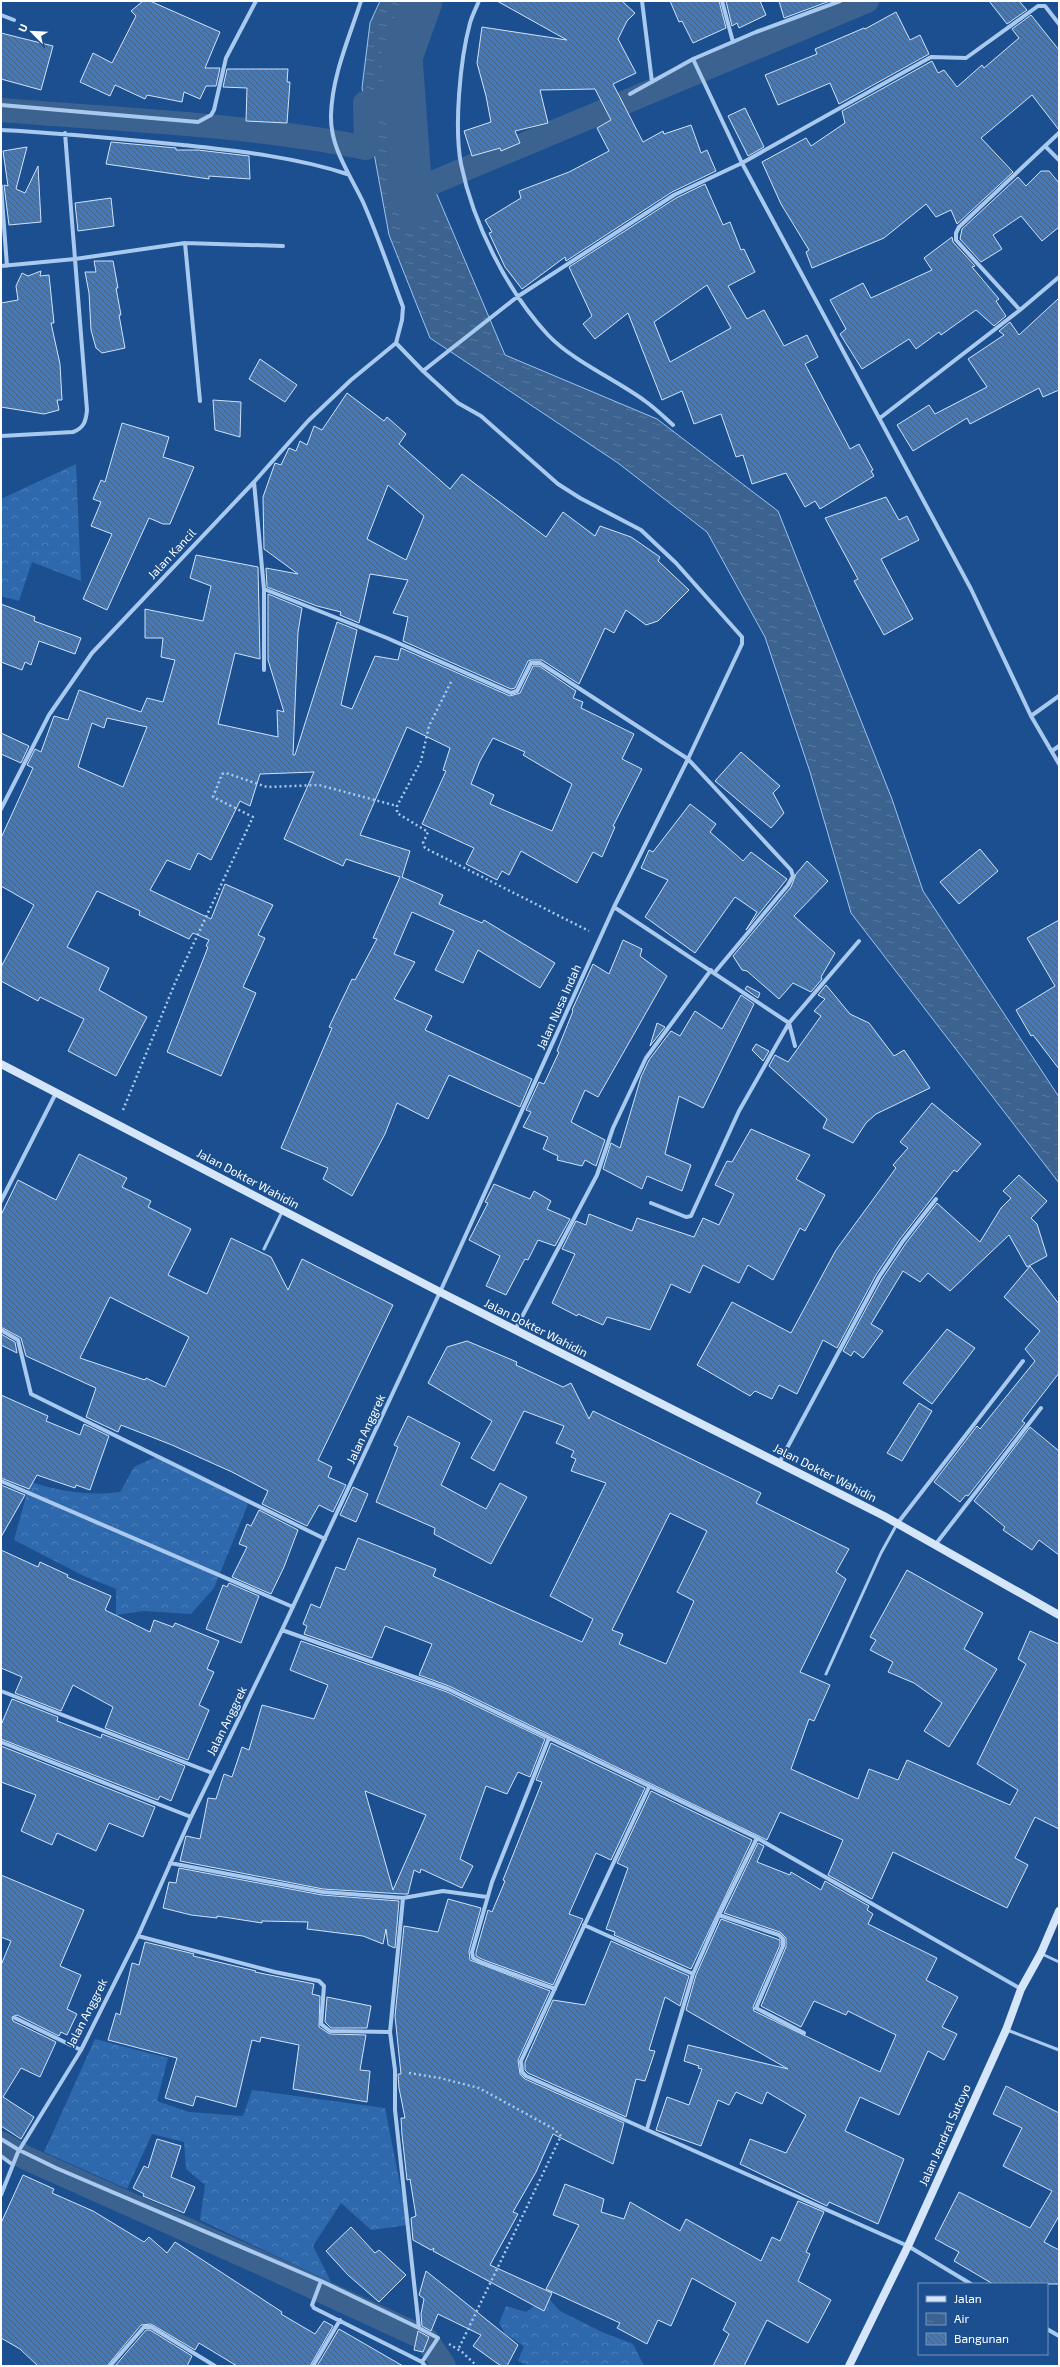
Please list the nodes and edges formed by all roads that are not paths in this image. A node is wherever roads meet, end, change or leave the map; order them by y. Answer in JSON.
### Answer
{"nodes":[{"id":1,"x":256,"y":1,"type":"edge"},
{"id":2,"x":361,"y":1,"type":"edge"},
{"id":3,"x":479,"y":1,"type":"edge"},
{"id":4,"x":642,"y":1,"type":"edge"},
{"id":5,"x":722,"y":1,"type":"edge"},
{"id":6,"x":840,"y":1,"type":"edge"},
{"id":7,"x":1,"y":15,"type":"edge"},
{"id":8,"x":14,"y":20,"type":"dead end"},
{"id":9,"x":1059,"y":24,"type":"edge"},
{"id":10,"x":733,"y":42,"type":"junction"},
{"id":11,"x":694,"y":62,"type":"junction"},
{"id":12,"x":652,"y":82,"type":"junction"},
{"id":13,"x":630,"y":94,"type":"dead end"},
{"id":14,"x":1,"y":105,"type":"edge"},
{"id":15,"x":1,"y":130,"type":"edge"},
{"id":16,"x":1059,"y":133,"type":"edge"},
{"id":17,"x":65,"y":134,"type":"junction"},
{"id":18,"x":1045,"y":146,"type":"junction"},
{"id":19,"x":1059,"y":160,"type":"edge"},
{"id":20,"x":742,"y":163,"type":"junction"},
{"id":21,"x":347,"y":174,"type":"junction"},
{"id":22,"x":1,"y":186,"type":"edge"},
{"id":23,"x":185,"y":243,"type":"junction"},
{"id":24,"x":283,"y":246,"type":"dead end"},
{"id":25,"x":75,"y":259,"type":"junction"},
{"id":26,"x":1,"y":266,"type":"edge"},
{"id":27,"x":7,"y":266,"type":"junction"},
{"id":28,"x":1059,"y":277,"type":"edge"},
{"id":29,"x":517,"y":297,"type":"junction"},
{"id":30,"x":1020,"y":310,"type":"junction"},
{"id":31,"x":396,"y":343,"type":"junction"},
{"id":32,"x":423,"y":372,"type":"junction"},
{"id":33,"x":200,"y":402,"type":"dead end"},
{"id":34,"x":880,"y":418,"type":"junction"},
{"id":35,"x":673,"y":425,"type":"dead end"},
{"id":36,"x":1,"y":436,"type":"edge"},
{"id":37,"x":254,"y":482,"type":"junction"},
{"id":38,"x":264,"y":589,"type":"junction"},
{"id":39,"x":264,"y":670,"type":"dead end"},
{"id":40,"x":1059,"y":696,"type":"edge"},
{"id":41,"x":1031,"y":716,"type":"junction"},
{"id":42,"x":1059,"y":746,"type":"edge"},
{"id":43,"x":1052,"y":751,"type":"junction"},
{"id":44,"x":688,"y":759,"type":"junction"},
{"id":45,"x":1059,"y":764,"type":"edge"},
{"id":46,"x":1,"y":809,"type":"edge"},
{"id":47,"x":614,"y":907,"type":"junction"},
{"id":48,"x":859,"y":941,"type":"dead end"},
{"id":49,"x":713,"y":971,"type":"junction"},
{"id":50,"x":789,"y":1023,"type":"junction"},
{"id":51,"x":795,"y":1046,"type":"dead end"},
{"id":52,"x":1,"y":1064,"type":"edge"},
{"id":53,"x":57,"y":1092,"type":"junction"},
{"id":54,"x":936,"y":1199,"type":"dead end"},
{"id":55,"x":1,"y":1201,"type":"edge"},
{"id":56,"x":651,"y":1203,"type":"dead end"},
{"id":57,"x":283,"y":1210,"type":"junction"},
{"id":58,"x":264,"y":1249,"type":"dead end"},
{"id":59,"x":440,"y":1292,"type":"junction"},
{"id":60,"x":1,"y":1330,"type":"edge"},
{"id":61,"x":514,"y":1331,"type":"junction"},
{"id":62,"x":1023,"y":1361,"type":"dead end"},
{"id":63,"x":1041,"y":1408,"type":"dead end"},
{"id":64,"x":779,"y":1464,"type":"junction"},
{"id":65,"x":1,"y":1481,"type":"edge"},
{"id":66,"x":897,"y":1524,"type":"junction"},
{"id":67,"x":325,"y":1539,"type":"junction"},
{"id":68,"x":935,"y":1545,"type":"junction"},
{"id":69,"x":293,"y":1607,"type":"junction"},
{"id":70,"x":1059,"y":1615,"type":"edge"},
{"id":71,"x":282,"y":1630,"type":"junction"},
{"id":72,"x":826,"y":1674,"type":"dead end"},
{"id":73,"x":1,"y":1691,"type":"edge"},
{"id":74,"x":549,"y":1738,"type":"junction"},
{"id":75,"x":1,"y":1742,"type":"edge"},
{"id":76,"x":212,"y":1774,"type":"junction"},
{"id":77,"x":649,"y":1787,"type":"junction"},
{"id":78,"x":191,"y":1817,"type":"junction"},
{"id":79,"x":756,"y":1838,"type":"junction"},
{"id":80,"x":170,"y":1863,"type":"junction"},
{"id":81,"x":487,"y":1897,"type":"junction"},
{"id":82,"x":404,"y":1898,"type":"junction"},
{"id":83,"x":1059,"y":1911,"type":"edge"},
{"id":84,"x":719,"y":1915,"type":"junction"},
{"id":85,"x":584,"y":1924,"type":"junction"},
{"id":86,"x":138,"y":1936,"type":"junction"},
{"id":87,"x":1041,"y":1953,"type":"junction"},
{"id":88,"x":1059,"y":1962,"type":"edge"},
{"id":89,"x":693,"y":1974,"type":"junction"},
{"id":90,"x":555,"y":1989,"type":"junction"},
{"id":91,"x":1021,"y":1989,"type":"junction"},
{"id":92,"x":15,"y":2018,"type":"dead end"},
{"id":93,"x":1006,"y":2030,"type":"junction"},
{"id":94,"x":390,"y":2032,"type":"junction"},
{"id":95,"x":804,"y":2033,"type":"dead end"},
{"id":96,"x":81,"y":2050,"type":"junction"},
{"id":97,"x":1059,"y":2050,"type":"edge"},
{"id":98,"x":647,"y":2129,"type":"junction"},
{"id":99,"x":1,"y":2139,"type":"edge"},
{"id":100,"x":19,"y":2151,"type":"junction"},
{"id":101,"x":1,"y":2156,"type":"edge"},
{"id":102,"x":14,"y":2163,"type":"junction"},
{"id":103,"x":1,"y":2195,"type":"edge"},
{"id":104,"x":908,"y":2246,"type":"junction"},
{"id":105,"x":322,"y":2281,"type":"junction"},
{"id":106,"x":969,"y":2283,"type":"edge"},
{"id":107,"x":340,"y":2320,"type":"junction"},
{"id":108,"x":419,"y":2328,"type":"junction"},
{"id":109,"x":1048,"y":2330,"type":"edge"},
{"id":110,"x":1059,"y":2336,"type":"edge"},
{"id":111,"x":424,"y":2364,"type":"edge"},
{"id":112,"x":110,"y":2366,"type":"edge"},
{"id":113,"x":215,"y":2366,"type":"edge"},
{"id":114,"x":313,"y":2366,"type":"edge"},
{"id":115,"x":849,"y":2366,"type":"edge"}],
"edges":[{"from":1,"to":14,"type":"street"},
{"from":2,"to":21,"type":"street"},
{"from":3,"to":29,"type":"street"},
{"from":4,"to":12,"type":"street"},
{"from":5,"to":10,"type":"street"},
{"from":6,"to":10,"type":"street"},
{"from":7,"to":8,"type":"street"},
{"from":9,"to":20,"type":"street"},
{"from":10,"to":11,"type":"street"},
{"from":11,"to":12,"type":"street"},
{"from":11,"to":20,"type":"street"},
{"from":12,"to":13,"type":"street"},
{"from":15,"to":17,"type":"street"},
{"from":16,"to":18,"type":"street"},
{"from":17,"to":21,"type":"street"},
{"from":17,"to":25,"type":"street"},
{"from":18,"to":19,"type":"street"},
{"from":18,"to":30,"type":"street"},
{"from":20,"to":29,"type":"street"},
{"from":20,"to":34,"type":"street"},
{"from":21,"to":31,"type":"street"},
{"from":22,"to":27,"type":"street"},
{"from":23,"to":24,"type":"street"},
{"from":23,"to":25,"type":"street"},
{"from":23,"to":33,"type":"street"},
{"from":25,"to":27,"type":"street"},
{"from":25,"to":36,"type":"street"},
{"from":26,"to":27,"type":"street"},
{"from":28,"to":30,"type":"street"},
{"from":29,"to":32,"type":"street"},
{"from":29,"to":35,"type":"street"},
{"from":30,"to":34,"type":"street"},
{"from":31,"to":32,"type":"street","name":"Jalan Nusa Indah"},
{"from":31,"to":37,"type":"street","name":"Jalan Kancil"},
{"from":32,"to":44,"type":"street","name":"Jalan Nusa Indah"},
{"from":34,"to":41,"type":"street"},
{"from":37,"to":38,"type":"street"},
{"from":37,"to":46,"type":"street","name":"Jalan Kancil"},
{"from":38,"to":39,"type":"street"},
{"from":38,"to":44,"type":"street"},
{"from":40,"to":41,"type":"street"},
{"from":41,"to":43,"type":"street"},
{"from":42,"to":43,"type":"street"},
{"from":43,"to":45,"type":"street"},
{"from":44,"to":47,"type":"street","name":"Jalan Nusa Indah"},
{"from":44,"to":49,"type":"street"},
{"from":47,"to":49,"type":"street"},
{"from":47,"to":59,"type":"street","name":"Jalan Nusa Indah"},
{"from":48,"to":50,"type":"street"},
{"from":49,"to":50,"type":"street"},
{"from":49,"to":61,"type":"street"},
{"from":50,"to":51,"type":"street"},
{"from":50,"to":56,"type":"street"},
{"from":52,"to":53,"type":"street","name":"Jalan Dokter Wahidin"},
{"from":53,"to":55,"type":"street"},
{"from":53,"to":57,"type":"street","name":"Jalan Dokter Wahidin"},
{"from":54,"to":64,"type":"street"},
{"from":57,"to":58,"type":"lane"},
{"from":57,"to":59,"type":"street","name":"Jalan Dokter Wahidin"},
{"from":59,"to":61,"type":"street","name":"Jalan Dokter Wahidin"},
{"from":59,"to":67,"type":"street","name":"Jalan Anggrek"},
{"from":60,"to":67,"type":"street"},
{"from":61,"to":64,"type":"street","name":"Jalan Dokter Wahidin"},
{"from":62,"to":66,"type":"street"},
{"from":63,"to":68,"type":"street"},
{"from":64,"to":66,"type":"street","name":"Jalan Dokter Wahidin"},
{"from":65,"to":69,"type":"street"},
{"from":66,"to":68,"type":"street","name":"Jalan Dokter Wahidin"},
{"from":66,"to":72,"type":"lane"},
{"from":67,"to":69,"type":"street","name":"Jalan Anggrek"},
{"from":68,"to":70,"type":"street","name":"Jalan Dokter Wahidin"},
{"from":69,"to":71,"type":"street","name":"Jalan Anggrek"},
{"from":71,"to":74,"type":"street"},
{"from":71,"to":76,"type":"street","name":"Jalan Anggrek"},
{"from":73,"to":76,"type":"street"},
{"from":74,"to":77,"type":"street"},
{"from":74,"to":81,"type":"street"},
{"from":75,"to":78,"type":"street"},
{"from":76,"to":78,"type":"street","name":"Jalan Anggrek"},
{"from":77,"to":79,"type":"street"},
{"from":77,"to":85,"type":"street"},
{"from":78,"to":80,"type":"street","name":"Jalan Anggrek"},
{"from":79,"to":84,"type":"street"},
{"from":79,"to":91,"type":"street"},
{"from":80,"to":82,"type":"street"},
{"from":80,"to":86,"type":"street","name":"Jalan Anggrek"},
{"from":81,"to":82,"type":"street"},
{"from":81,"to":90,"type":"street"},
{"from":82,"to":94,"type":"street"},
{"from":83,"to":87,"type":"street","name":"Jalan Jendral Sutoyo"},
{"from":84,"to":89,"type":"street"},
{"from":84,"to":95,"type":"street"},
{"from":85,"to":89,"type":"street"},
{"from":85,"to":90,"type":"street"},
{"from":86,"to":94,"type":"street"},
{"from":86,"to":96,"type":"street","name":"Jalan Anggrek"},
{"from":87,"to":88,"type":"lane"},
{"from":87,"to":91,"type":"street","name":"Jalan Jendral Sutoyo"},
{"from":89,"to":98,"type":"street"},
{"from":90,"to":98,"type":"street"},
{"from":91,"to":93,"type":"street","name":"Jalan Jendral Sutoyo"},
{"from":92,"to":96,"type":"street"},
{"from":93,"to":97,"type":"lane"},
{"from":93,"to":104,"type":"street","name":"Jalan Jendral Sutoyo"},
{"from":94,"to":108,"type":"street"},
{"from":96,"to":100,"type":"street","name":"Jalan Anggrek"},
{"from":98,"to":104,"type":"street"},
{"from":99,"to":100,"type":"street"},
{"from":100,"to":102,"type":"street","name":"Jalan Anggrek"},
{"from":100,"to":105,"type":"street"},
{"from":101,"to":102,"type":"street"},
{"from":102,"to":103,"type":"street"},
{"from":104,"to":106,"type":"street"},
{"from":104,"to":115,"type":"street","name":"Jalan Jendral Sutoyo"},
{"from":105,"to":107,"type":"street"},
{"from":105,"to":108,"type":"street"},
{"from":107,"to":111,"type":"street"},
{"from":107,"to":114,"type":"street"},
{"from":108,"to":111,"type":"street"},
{"from":109,"to":110,"type":"street"},
{"from":112,"to":113,"type":"street"}]}
